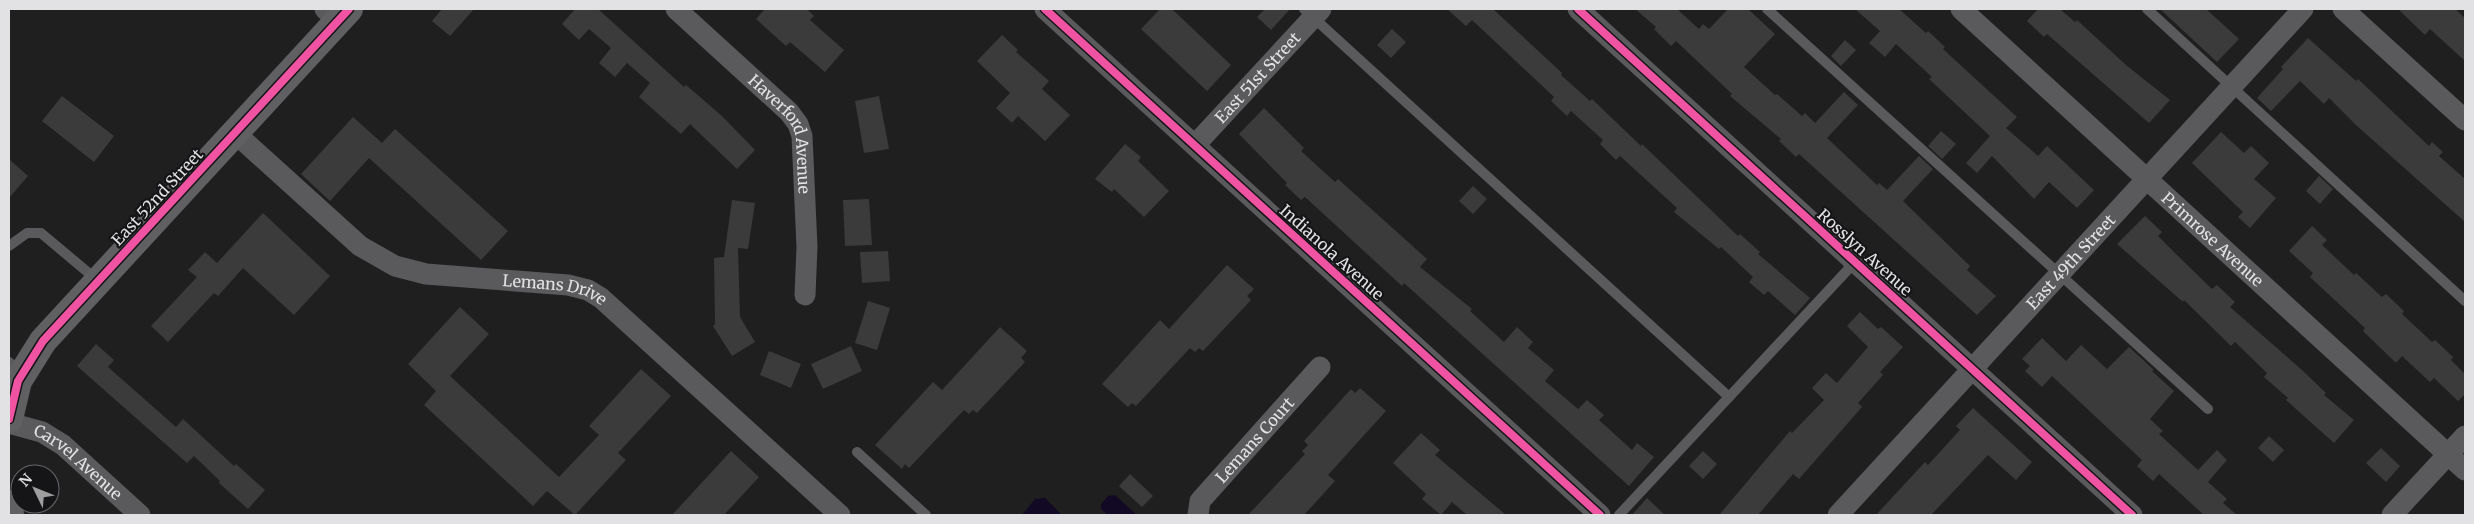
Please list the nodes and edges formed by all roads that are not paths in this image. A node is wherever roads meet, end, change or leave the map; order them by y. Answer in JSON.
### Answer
{"nodes":[{"id":1,"x":676,"y":9,"type":"edge"},
{"id":2,"x":1045,"y":9,"type":"edge"},
{"id":3,"x":1578,"y":9,"type":"edge"},
{"id":4,"x":1767,"y":9,"type":"edge"},
{"id":5,"x":1960,"y":9,"type":"edge"},
{"id":6,"x":2147,"y":9,"type":"edge"},
{"id":7,"x":2303,"y":9,"type":"edge"},
{"id":8,"x":2343,"y":9,"type":"edge"},
{"id":9,"x":1313,"y":11,"type":"edge"},
{"id":10,"x":337,"y":13,"type":"edge"},
{"id":11,"x":2232,"y":86,"type":"junction"},
{"id":12,"x":2465,"y":120,"type":"edge"},
{"id":13,"x":236,"y":133,"type":"junction"},
{"id":14,"x":1195,"y":145,"type":"junction"},
{"id":15,"x":2147,"y":179,"type":"junction"},
{"id":16,"x":9,"y":246,"type":"edge"},
{"id":17,"x":1855,"y":262,"type":"junction"},
{"id":18,"x":2059,"y":274,"type":"junction"},
{"id":19,"x":98,"y":281,"type":"junction"},
{"id":20,"x":805,"y":296,"type":"dead end"},
{"id":21,"x":2465,"y":301,"type":"edge"},
{"id":22,"x":1320,"y":367,"type":"dead end"},
{"id":23,"x":15,"y":368,"type":"edge"},
{"id":24,"x":1972,"y":369,"type":"junction"},
{"id":25,"x":1729,"y":397,"type":"junction"},
{"id":26,"x":2208,"y":409,"type":"dead end"},
{"id":27,"x":9,"y":417,"type":"edge"},
{"id":28,"x":9,"y":423,"type":"edge"},
{"id":29,"x":2465,"y":436,"type":"edge"},
{"id":30,"x":857,"y":452,"type":"dead end"},
{"id":31,"x":2448,"y":454,"type":"junction"},
{"id":32,"x":2465,"y":470,"type":"edge"},
{"id":33,"x":9,"y":504,"type":"edge"},
{"id":34,"x":10,"y":515,"type":"edge"},
{"id":35,"x":140,"y":515,"type":"edge"},
{"id":36,"x":840,"y":515,"type":"edge"},
{"id":37,"x":926,"y":515,"type":"edge"},
{"id":38,"x":1198,"y":515,"type":"edge"},
{"id":39,"x":1600,"y":515,"type":"edge"},
{"id":40,"x":1619,"y":515,"type":"edge"},
{"id":41,"x":1838,"y":515,"type":"edge"},
{"id":42,"x":2132,"y":515,"type":"edge"},
{"id":43,"x":2392,"y":515,"type":"edge"}],
"edges":[{"from":1,"to":20,"type":"street","name":"Haverford Avenue"},
{"from":2,"to":14,"type":"street","name":"Indianola Avenue"},
{"from":3,"to":17,"type":"street","name":"Rosslyn Avenue"},
{"from":4,"to":18,"type":"lane"},
{"from":5,"to":15,"type":"street","name":"Primrose Avenue"},
{"from":6,"to":11,"type":"lane"},
{"from":7,"to":11,"type":"street","name":"East 49th Street"},
{"from":8,"to":12,"type":"street"},
{"from":9,"to":14,"type":"street","name":"East 51st Street"},
{"from":9,"to":25,"type":"lane"},
{"from":10,"to":13,"type":"street","name":"East 52nd Street"},
{"from":11,"to":15,"type":"street","name":"East 49th Street"},
{"from":11,"to":21,"type":"lane"},
{"from":13,"to":19,"type":"street","name":"East 52nd Street"},
{"from":13,"to":36,"type":"street","name":"Lemans Drive"},
{"from":14,"to":39,"type":"street","name":"Indianola Avenue"},
{"from":15,"to":18,"type":"street","name":"East 49th Street"},
{"from":15,"to":31,"type":"street","name":"Primrose Avenue"},
{"from":16,"to":19,"type":"lane"},
{"from":17,"to":24,"type":"street","name":"Rosslyn Avenue"},
{"from":17,"to":25,"type":"lane"},
{"from":18,"to":24,"type":"street","name":"East 49th Street"},
{"from":18,"to":26,"type":"lane"},
{"from":19,"to":23,"type":"street","name":"East 52nd Street"},
{"from":22,"to":38,"type":"street","name":"Lemans Court"},
{"from":23,"to":27,"type":"street","name":"East 52nd Street"},
{"from":24,"to":41,"type":"street","name":"East 49th Street"},
{"from":24,"to":42,"type":"street","name":"Rosslyn Avenue"},
{"from":25,"to":40,"type":"lane"},
{"from":28,"to":35,"type":"street","name":"Carvel Avenue"},
{"from":29,"to":31,"type":"street"},
{"from":30,"to":37,"type":"lane"},
{"from":31,"to":32,"type":"street","name":"Primrose Avenue"},
{"from":31,"to":43,"type":"street"},
{"from":33,"to":34,"type":"street"}]}
